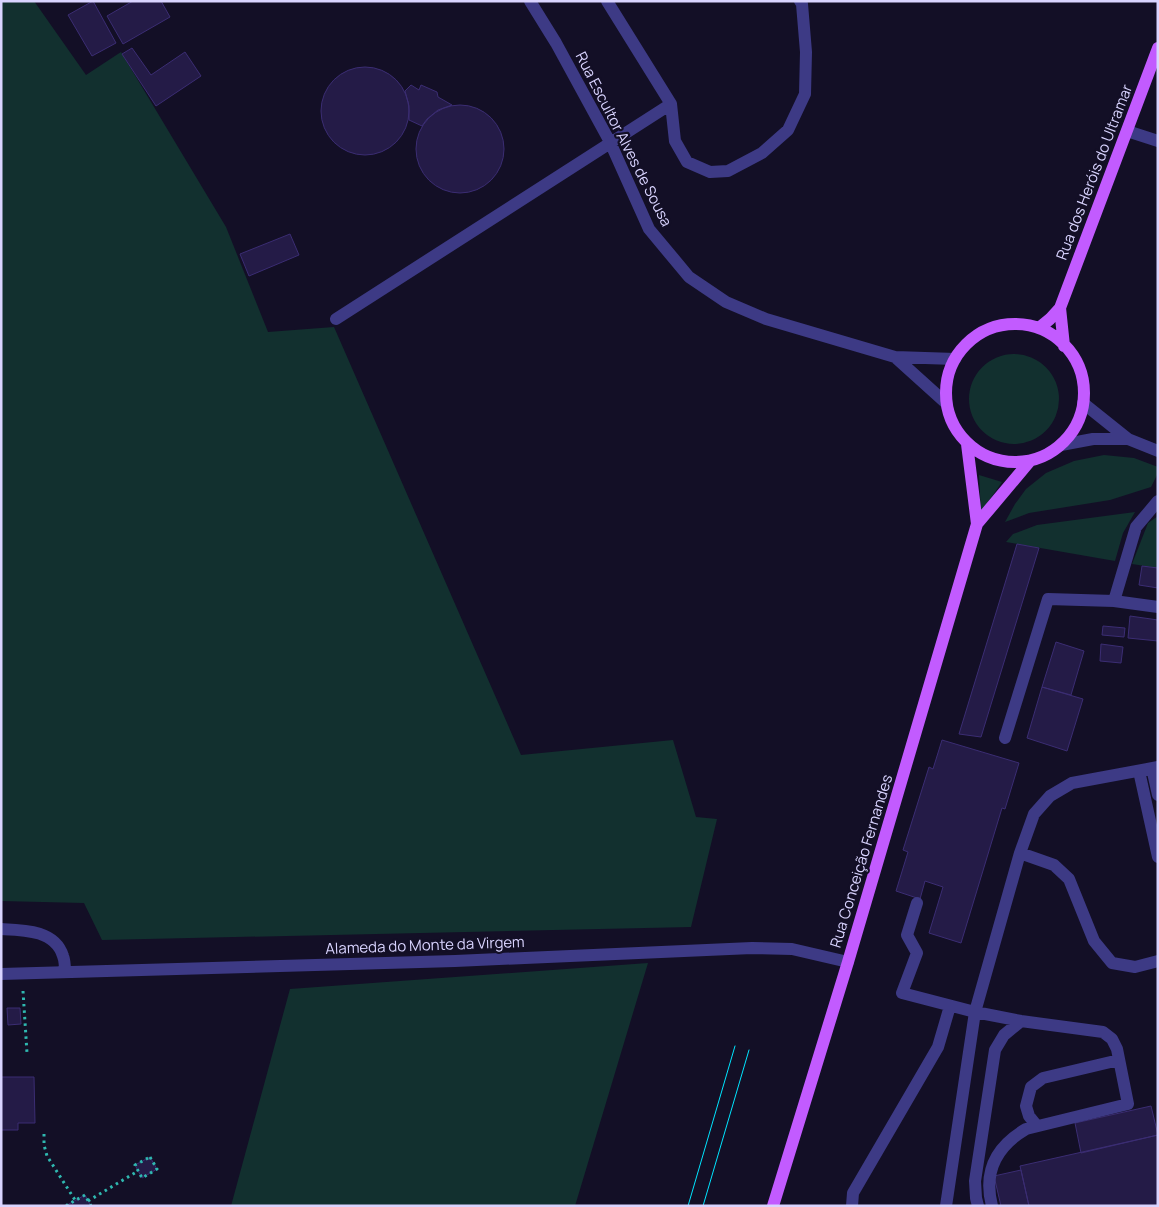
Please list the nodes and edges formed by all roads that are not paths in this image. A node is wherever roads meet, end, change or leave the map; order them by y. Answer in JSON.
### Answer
{"nodes":[{"id":1,"x":530,"y":1,"type":"edge"},
{"id":2,"x":607,"y":1,"type":"edge"},
{"id":3,"x":804,"y":2,"type":"edge"},
{"id":4,"x":1158,"y":48,"type":"edge"},
{"id":5,"x":671,"y":104,"type":"junction"},
{"id":6,"x":1127,"y":131,"type":"junction"},
{"id":7,"x":1158,"y":141,"type":"edge"},
{"id":8,"x":610,"y":142,"type":"junction"},
{"id":9,"x":1060,"y":308,"type":"junction"},
{"id":10,"x":336,"y":319,"type":"dead end"},
{"id":11,"x":1039,"y":328,"type":"junction"},
{"id":12,"x":1064,"y":346,"type":"junction"},
{"id":13,"x":895,"y":358,"type":"junction"},
{"id":14,"x":955,"y":359,"type":"junction"},
{"id":15,"x":1083,"y":402,"type":"junction"},
{"id":16,"x":946,"y":403,"type":"junction"},
{"id":17,"x":1128,"y":439,"type":"junction"},
{"id":18,"x":967,"y":444,"type":"junction"},
{"id":19,"x":1061,"y":445,"type":"junction"},
{"id":20,"x":1158,"y":451,"type":"edge"},
{"id":21,"x":1030,"y":461,"type":"junction"},
{"id":22,"x":1158,"y":501,"type":"edge"},
{"id":23,"x":977,"y":524,"type":"junction"},
{"id":24,"x":1114,"y":601,"type":"junction"},
{"id":25,"x":1158,"y":607,"type":"edge"},
{"id":26,"x":1005,"y":738,"type":"dead end"},
{"id":27,"x":1150,"y":769,"type":"edge"},
{"id":28,"x":1158,"y":795,"type":"edge"},
{"id":29,"x":1020,"y":854,"type":"junction"},
{"id":30,"x":1158,"y":857,"type":"edge"},
{"id":31,"x":917,"y":904,"type":"dead end"},
{"id":32,"x":1,"y":929,"type":"edge"},
{"id":33,"x":1158,"y":961,"type":"edge"},
{"id":34,"x":848,"y":962,"type":"junction"},
{"id":35,"x":65,"y":972,"type":"junction"},
{"id":36,"x":1,"y":974,"type":"edge"},
{"id":37,"x":950,"y":1006,"type":"junction"},
{"id":38,"x":975,"y":1012,"type":"junction"},
{"id":39,"x":1021,"y":1021,"type":"junction"},
{"id":40,"x":1119,"y":1060,"type":"junction"},
{"id":41,"x":1037,"y":1126,"type":"junction"},
{"id":42,"x":772,"y":1206,"type":"edge"},
{"id":43,"x":852,"y":1206,"type":"edge"},
{"id":44,"x":946,"y":1206,"type":"edge"},
{"id":45,"x":978,"y":1206,"type":"edge"},
{"id":46,"x":992,"y":1206,"type":"edge"}],
"edges":[{"from":1,"to":8,"type":"street","name":"Rua Escultor Alves de Sousa"},
{"from":2,"to":5,"type":"street"},
{"from":3,"to":5,"type":"street"},
{"from":4,"to":6,"type":"main road","name":"Rua dos Heróis do Ultramar"},
{"from":5,"to":8,"type":"street"},
{"from":6,"to":7,"type":"street"},
{"from":6,"to":9,"type":"main road","name":"Rua dos Heróis do Ultramar"},
{"from":8,"to":10,"type":"street"},
{"from":8,"to":13,"type":"street","name":"Rua Escultor Alves de Sousa"},
{"from":9,"to":11,"type":"main road"},
{"from":9,"to":12,"type":"main road"},
{"from":11,"to":12,"type":"main road"},
{"from":11,"to":14,"type":"main road"},
{"from":12,"to":15,"type":"main road"},
{"from":13,"to":14,"type":"street","name":"Rua Escultor Alves de Sousa"},
{"from":13,"to":16,"type":"street","name":"Rua Escultor Alves de Sousa"},
{"from":14,"to":16,"type":"main road"},
{"from":15,"to":17,"type":"street"},
{"from":15,"to":19,"type":"main road"},
{"from":16,"to":18,"type":"main road"},
{"from":17,"to":19,"type":"street"},
{"from":17,"to":20,"type":"street"},
{"from":18,"to":21,"type":"main road"},
{"from":18,"to":23,"type":"main road","name":"Rua Conceição Fernandes"},
{"from":19,"to":21,"type":"main road"},
{"from":21,"to":23,"type":"main road","name":"Rua Conceição Fernandes"},
{"from":22,"to":24,"type":"street"},
{"from":23,"to":34,"type":"main road","name":"Rua Conceição Fernandes"},
{"from":24,"to":25,"type":"street"},
{"from":24,"to":26,"type":"street"},
{"from":27,"to":28,"type":"street"},
{"from":27,"to":29,"type":"street"},
{"from":27,"to":30,"type":"street"},
{"from":29,"to":33,"type":"street"},
{"from":29,"to":38,"type":"street"},
{"from":31,"to":37,"type":"street"},
{"from":32,"to":35,"type":"street"},
{"from":34,"to":35,"type":"street","name":"Alameda do Monte da Virgem"},
{"from":34,"to":42,"type":"main road","name":"Rua Conceição Fernandes"},
{"from":35,"to":36,"type":"street","name":"Alameda do Monte da Virgem"},
{"from":37,"to":38,"type":"street"},
{"from":37,"to":43,"type":"street"},
{"from":38,"to":39,"type":"street"},
{"from":38,"to":44,"type":"street"},
{"from":39,"to":40,"type":"street"},
{"from":39,"to":45,"type":"street"},
{"from":40,"to":41,"type":"street"},
{"from":40,"to":41,"type":"street"},
{"from":41,"to":46,"type":"street"}]}
